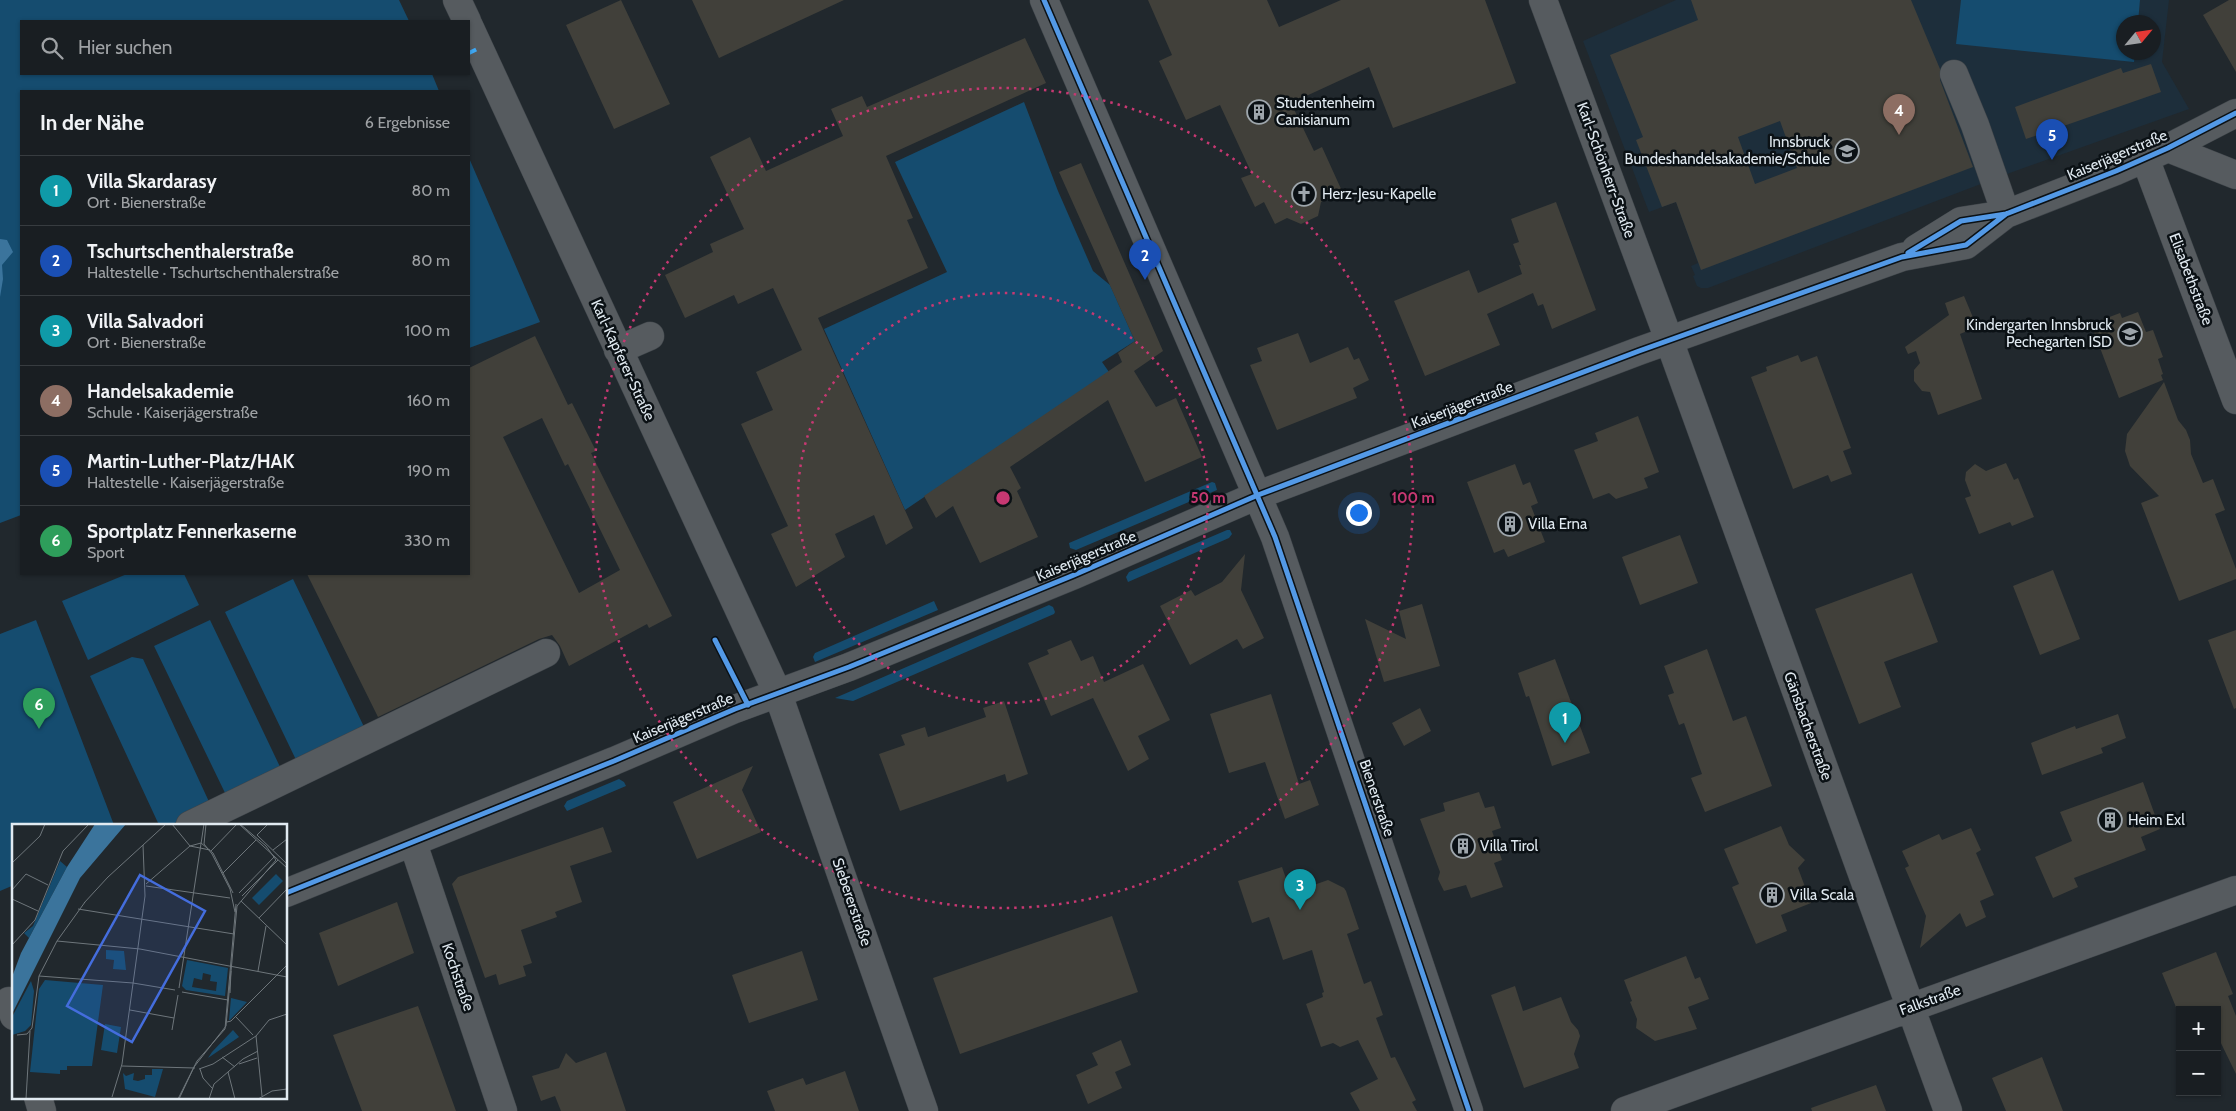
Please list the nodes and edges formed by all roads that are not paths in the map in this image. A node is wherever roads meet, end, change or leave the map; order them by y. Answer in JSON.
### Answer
{"nodes":[{"id":1,"x":457,"y":0,"type":"edge"},
{"id":2,"x":1044,"y":0,"type":"edge"},
{"id":3,"x":1543,"y":0,"type":"edge"},
{"id":4,"x":467,"y":20,"type":"edge"},
{"id":5,"x":470,"y":28,"type":"edge"},
{"id":6,"x":1954,"y":74,"type":"dead end"},
{"id":7,"x":2236,"y":113,"type":"edge"},
{"id":8,"x":2157,"y":153,"type":"junction"},
{"id":9,"x":2236,"y":175,"type":"edge"},
{"id":10,"x":2006,"y":214,"type":"junction"},
{"id":11,"x":650,"y":336,"type":"dead end"},
{"id":12,"x":1669,"y":340,"type":"junction"},
{"id":13,"x":618,"y":350,"type":"junction"},
{"id":14,"x":2236,"y":400,"type":"edge"},
{"id":15,"x":1258,"y":495,"type":"junction"},
{"id":16,"x":546,"y":653,"type":"dead end"},
{"id":17,"x":778,"y":694,"type":"junction"},
{"id":18,"x":192,"y":824,"type":"edge"},
{"id":19,"x":412,"y":843,"type":"junction"},
{"id":20,"x":2236,"y":890,"type":"edge"},
{"id":21,"x":288,"y":892,"type":"edge"},
{"id":22,"x":1910,"y":1007,"type":"junction"},
{"id":23,"x":38,"y":1098,"type":"edge"},
{"id":24,"x":42,"y":1111,"type":"edge"},
{"id":25,"x":503,"y":1111,"type":"edge"},
{"id":26,"x":924,"y":1111,"type":"edge"},
{"id":27,"x":1469,"y":1111,"type":"edge"},
{"id":28,"x":1625,"y":1111,"type":"edge"},
{"id":29,"x":1948,"y":1111,"type":"edge"}],
"edges":[{"from":1,"to":4,"type":"street"},
{"from":2,"to":15,"type":"street","name":"Bienerstraße"},
{"from":3,"to":12,"type":"street","name":"Karl-Schönherr-Straße"},
{"from":5,"to":13,"type":"street","name":"Karl-Kapferer-Straße"},
{"from":6,"to":10,"type":"street"},
{"from":7,"to":8,"type":"street","name":"Kaiserjägerstraße"},
{"from":8,"to":9,"type":"street"},
{"from":8,"to":10,"type":"street","name":"Kaiserjägerstraße"},
{"from":8,"to":14,"type":"street","name":"Elisabethstraße"},
{"from":10,"to":12,"type":"street","name":"Kaiserjägerstraße"},
{"from":11,"to":13,"type":"street"},
{"from":12,"to":15,"type":"street","name":"Kaiserjägerstraße"},
{"from":12,"to":22,"type":"street","name":"Gänsbacherstraße"},
{"from":13,"to":17,"type":"street","name":"Karl-Kapferer-Straße"},
{"from":15,"to":17,"type":"street","name":"Kaiserjägerstraße"},
{"from":15,"to":27,"type":"street","name":"Bienerstraße"},
{"from":16,"to":18,"type":"street"},
{"from":17,"to":19,"type":"street","name":"Kaiserjägerstraße"},
{"from":17,"to":26,"type":"street","name":"Siebererstraße"},
{"from":19,"to":21,"type":"street","name":"Kaiserjägerstraße"},
{"from":19,"to":25,"type":"street","name":"Kochstraße"},
{"from":20,"to":22,"type":"street","name":"Falkstraße"},
{"from":22,"to":28,"type":"street","name":"Falkstraße"},
{"from":22,"to":29,"type":"street","name":"Gänsbacherstraße"},
{"from":23,"to":24,"type":"street"}]}
